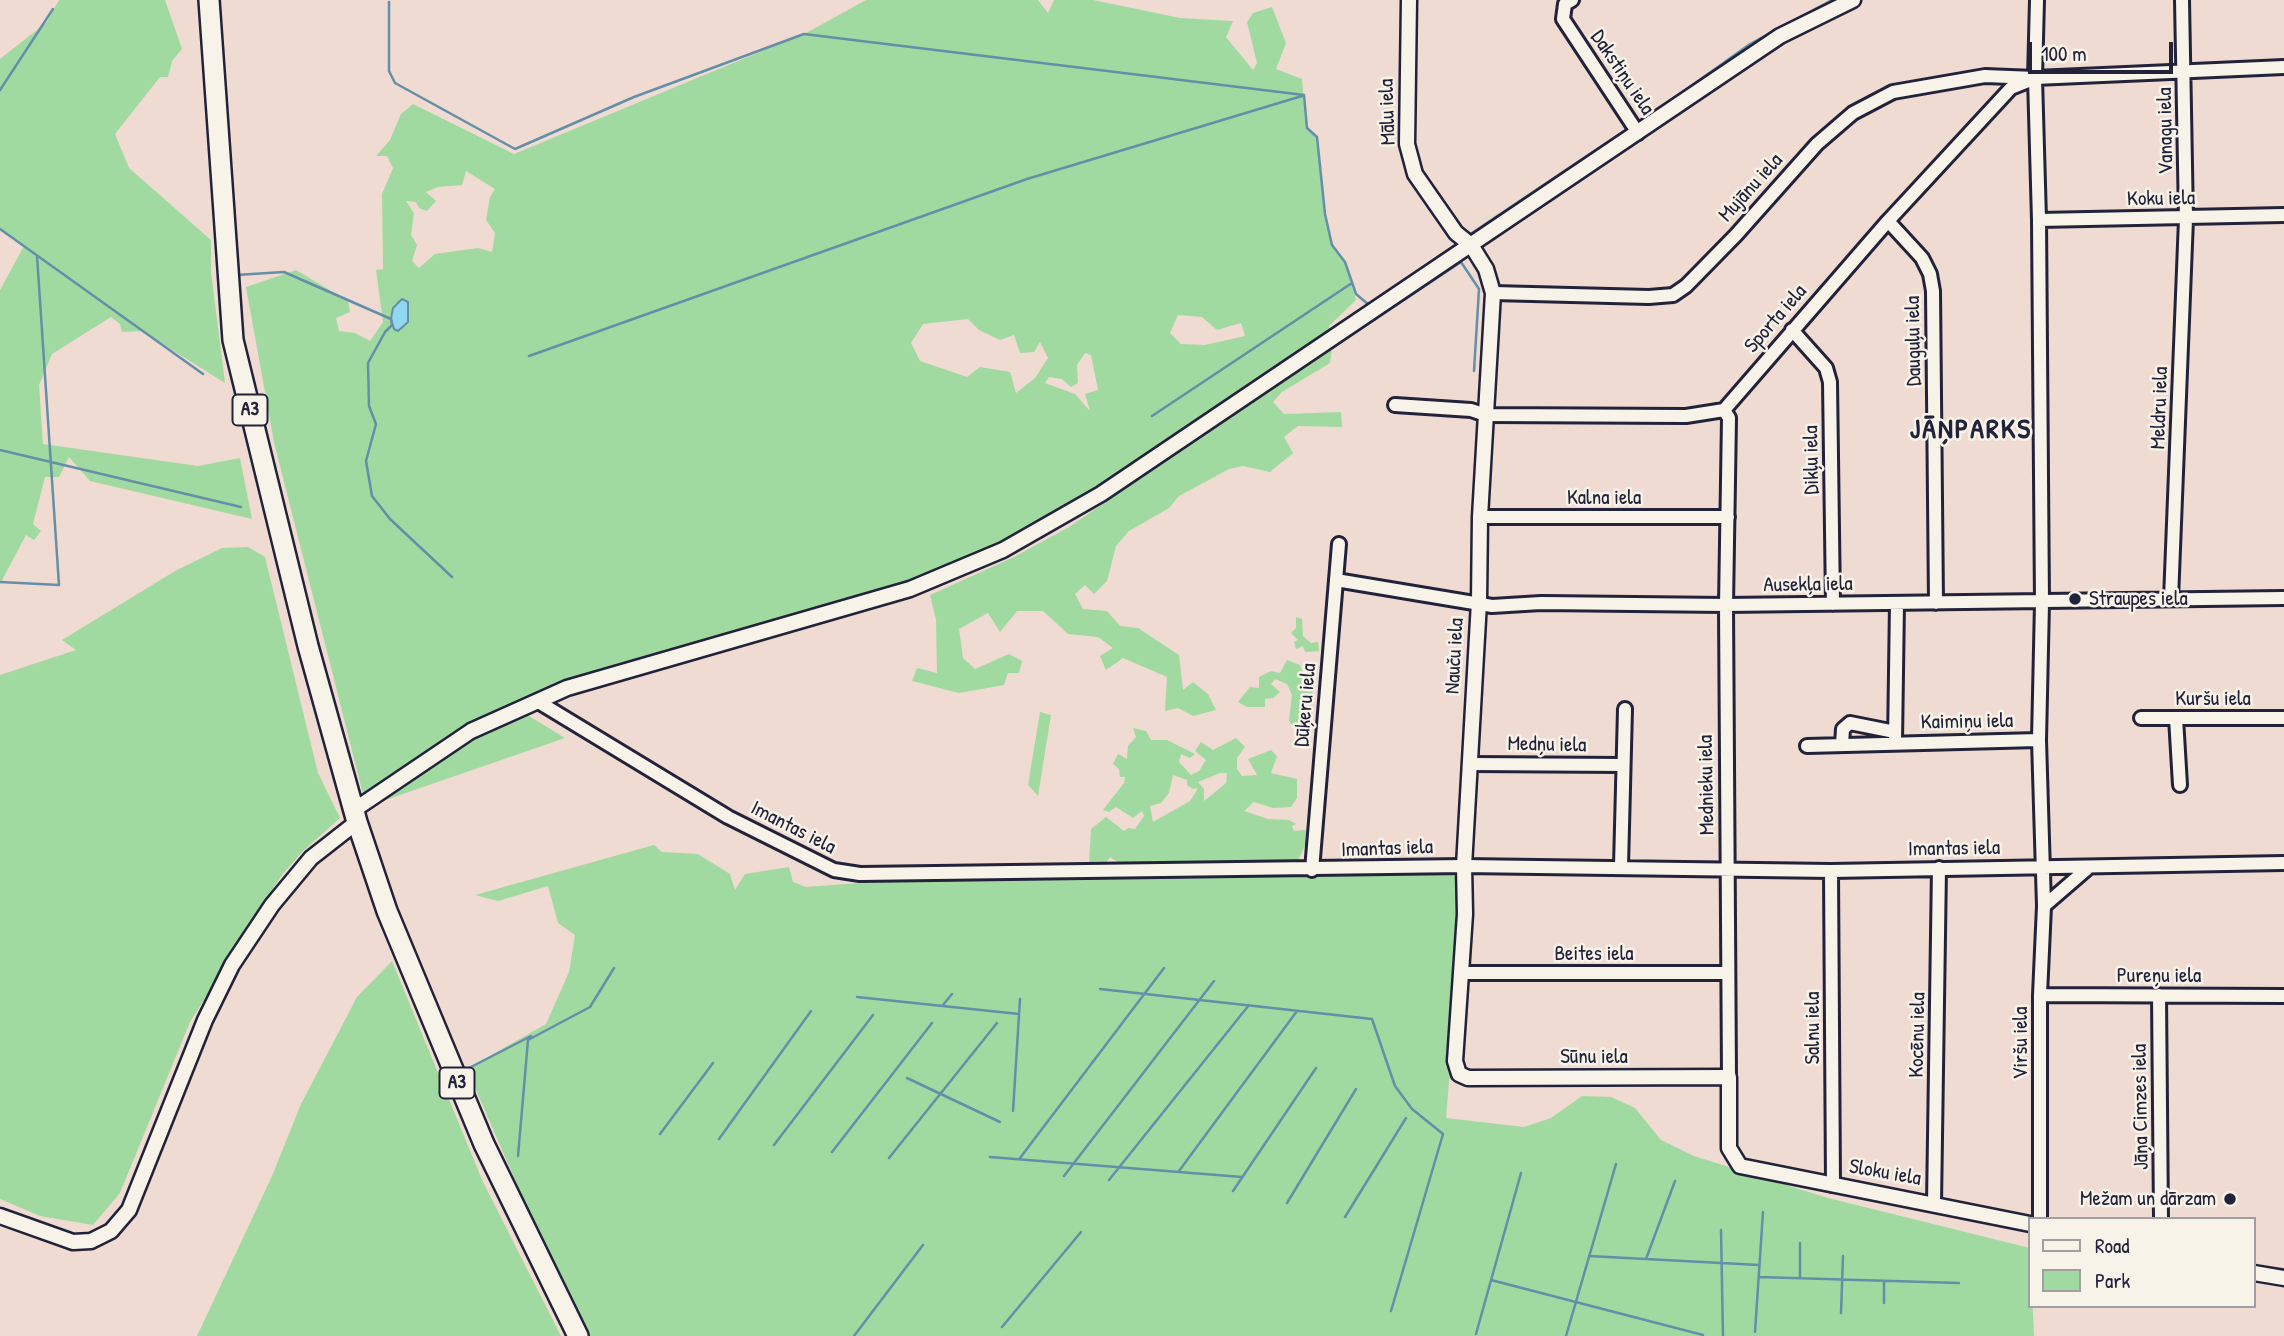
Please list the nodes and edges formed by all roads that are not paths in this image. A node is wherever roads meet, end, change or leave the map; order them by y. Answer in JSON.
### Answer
{"nodes":[{"id":1,"x":209,"y":0,"type":"edge"},
{"id":2,"x":1409,"y":0,"type":"edge"},
{"id":3,"x":1572,"y":0,"type":"edge"},
{"id":4,"x":1853,"y":0,"type":"edge"},
{"id":5,"x":2037,"y":0,"type":"edge"},
{"id":6,"x":2182,"y":0,"type":"edge"},
{"id":7,"x":2284,"y":67,"type":"edge"},
{"id":8,"x":2184,"y":70,"type":"junction"},
{"id":9,"x":2035,"y":78,"type":"junction"},
{"id":10,"x":1638,"y":133,"type":"junction"},
{"id":11,"x":2284,"y":215,"type":"edge"},
{"id":12,"x":2186,"y":219,"type":"junction"},
{"id":13,"x":2039,"y":220,"type":"junction"},
{"id":14,"x":1888,"y":221,"type":"junction"},
{"id":15,"x":1471,"y":245,"type":"junction"},
{"id":16,"x":1493,"y":293,"type":"junction"},
{"id":17,"x":1792,"y":330,"type":"junction"},
{"id":18,"x":1395,"y":405,"type":"dead end"},
{"id":19,"x":1724,"y":410,"type":"junction"},
{"id":20,"x":1486,"y":415,"type":"junction"},
{"id":21,"x":1480,"y":517,"type":"junction"},
{"id":22,"x":1728,"y":517,"type":"junction"},
{"id":23,"x":1339,"y":544,"type":"dead end"},
{"id":24,"x":1336,"y":580,"type":"junction"},
{"id":25,"x":2284,"y":598,"type":"edge"},
{"id":26,"x":2171,"y":599,"type":"junction"},
{"id":27,"x":1479,"y":602,"type":"junction"},
{"id":28,"x":1897,"y":603,"type":"junction"},
{"id":29,"x":1936,"y":603,"type":"junction"},
{"id":30,"x":2042,"y":603,"type":"junction"},
{"id":31,"x":1833,"y":604,"type":"junction"},
{"id":32,"x":1726,"y":606,"type":"junction"},
{"id":33,"x":537,"y":701,"type":"junction"},
{"id":34,"x":1625,"y":709,"type":"dead end"},
{"id":35,"x":2141,"y":718,"type":"dead end"},
{"id":36,"x":2176,"y":718,"type":"junction"},
{"id":37,"x":2284,"y":718,"type":"edge"},
{"id":38,"x":1895,"y":737,"type":"junction"},
{"id":39,"x":2039,"y":740,"type":"junction"},
{"id":40,"x":1842,"y":744,"type":"junction"},
{"id":41,"x":1807,"y":746,"type":"dead end"},
{"id":42,"x":1470,"y":764,"type":"junction"},
{"id":43,"x":1623,"y":765,"type":"junction"},
{"id":44,"x":2179,"y":785,"type":"dead end"},
{"id":45,"x":356,"y":816,"type":"junction"},
{"id":46,"x":2284,"y":863,"type":"edge"},
{"id":47,"x":1464,"y":866,"type":"junction"},
{"id":48,"x":1621,"y":866,"type":"junction"},
{"id":49,"x":2042,"y":867,"type":"junction"},
{"id":50,"x":1940,"y":868,"type":"junction"},
{"id":51,"x":2088,"y":868,"type":"junction"},
{"id":52,"x":1729,"y":869,"type":"junction"},
{"id":53,"x":1312,"y":870,"type":"junction"},
{"id":54,"x":1831,"y":871,"type":"junction"},
{"id":55,"x":2044,"y":906,"type":"junction"},
{"id":56,"x":1462,"y":973,"type":"junction"},
{"id":57,"x":1727,"y":973,"type":"junction"},
{"id":58,"x":2040,"y":995,"type":"junction"},
{"id":59,"x":2159,"y":995,"type":"junction"},
{"id":60,"x":2281,"y":995,"type":"edge"},
{"id":61,"x":1459,"y":1074,"type":"joint"},
{"id":62,"x":1729,"y":1077,"type":"junction"},
{"id":63,"x":1735,"y":1160,"type":"joint"},
{"id":64,"x":1833,"y":1185,"type":"junction"},
{"id":65,"x":1934,"y":1204,"type":"junction"},
{"id":66,"x":2040,"y":1217,"type":"edge"},
{"id":67,"x":2161,"y":1217,"type":"edge"},
{"id":68,"x":2,"y":1220,"type":"edge"},
{"id":69,"x":2028,"y":1224,"type":"edge"},
{"id":70,"x":2256,"y":1273,"type":"edge"},
{"id":71,"x":2284,"y":1278,"type":"edge"},
{"id":72,"x":578,"y":1336,"type":"edge"}],
"edges":[{"from":1,"to":45,"type":"highway","number":"A3"},
{"from":2,"to":15,"type":"street","name":"Mālu iela"},
{"from":3,"to":10,"type":"street","name":"Dakstiņu iela"},
{"from":4,"to":10,"type":"street"},
{"from":5,"to":9,"type":"street"},
{"from":6,"to":8,"type":"street","name":"Vanagu iela"},
{"from":7,"to":8,"type":"street","name":"Mujānu iela"},
{"from":8,"to":9,"type":"street","name":"Mujānu iela"},
{"from":8,"to":12,"type":"street","name":"Vanagu iela"},
{"from":9,"to":13,"type":"street"},
{"from":9,"to":14,"type":"street","name":"Sporta iela"},
{"from":9,"to":16,"type":"street","name":"Mujānu iela"},
{"from":10,"to":15,"type":"street"},
{"from":11,"to":12,"type":"street","name":"Koku iela"},
{"from":12,"to":13,"type":"street","name":"Koku iela"},
{"from":12,"to":26,"type":"street","name":"Meldru iela"},
{"from":13,"to":30,"type":"street"},
{"from":14,"to":17,"type":"street","name":"Sporta iela"},
{"from":14,"to":29,"type":"street","name":"Dauguļu iela"},
{"from":15,"to":16,"type":"street","name":"Nauču iela"},
{"from":15,"to":33,"type":"street"},
{"from":16,"to":20,"type":"street","name":"Nauču iela"},
{"from":17,"to":19,"type":"street","name":"Sporta iela"},
{"from":17,"to":31,"type":"street","name":"Dikļu iela"},
{"from":18,"to":20,"type":"street"},
{"from":19,"to":20,"type":"street"},
{"from":19,"to":22,"type":"street","name":"Mednieku iela"},
{"from":20,"to":21,"type":"street","name":"Nauču iela"},
{"from":21,"to":22,"type":"street","name":"Kalna iela"},
{"from":21,"to":27,"type":"street","name":"Nauču iela"},
{"from":22,"to":32,"type":"street","name":"Mednieku iela"},
{"from":23,"to":24,"type":"street","name":"Dūķeru iela"},
{"from":24,"to":27,"type":"street","name":"Ausekļa iela"},
{"from":24,"to":53,"type":"street","name":"Dūķeru iela"},
{"from":25,"to":26,"type":"street","name":"Ausekļa iela"},
{"from":26,"to":30,"type":"street","name":"Ausekļa iela"},
{"from":27,"to":32,"type":"street","name":"Ausekļa iela"},
{"from":27,"to":42,"type":"street","name":"Nauču iela"},
{"from":28,"to":29,"type":"street","name":"Ausekļa iela"},
{"from":28,"to":31,"type":"street","name":"Ausekļa iela"},
{"from":28,"to":38,"type":"street","name":"Kaimiņu iela"},
{"from":29,"to":30,"type":"street","name":"Ausekļa iela"},
{"from":30,"to":39,"type":"street"},
{"from":31,"to":32,"type":"street","name":"Ausekļa iela"},
{"from":32,"to":52,"type":"street","name":"Mednieku iela"},
{"from":33,"to":45,"type":"street"},
{"from":33,"to":53,"type":"street","name":"Imantas iela"},
{"from":34,"to":43,"type":"street"},
{"from":35,"to":36,"type":"street","name":"Kuršu iela"},
{"from":36,"to":37,"type":"street","name":"Kuršu iela"},
{"from":36,"to":44,"type":"street"},
{"from":38,"to":39,"type":"street","name":"Kaimiņu iela"},
{"from":38,"to":40,"type":"street","name":"Kaimiņu iela"},
{"from":38,"to":40,"type":"street","name":"Kaimiņu iela"},
{"from":39,"to":49,"type":"street"},
{"from":40,"to":41,"type":"street","name":"Kaimiņu iela"},
{"from":42,"to":43,"type":"street","name":"Medņu iela"},
{"from":42,"to":47,"type":"street","name":"Nauču iela"},
{"from":43,"to":48,"type":"street"},
{"from":45,"to":68,"type":"street"},
{"from":45,"to":72,"type":"highway","number":"A3"},
{"from":46,"to":51,"type":"street","name":"Imantas iela"},
{"from":47,"to":48,"type":"street","name":"Imantas iela"},
{"from":47,"to":53,"type":"street","name":"Imantas iela"},
{"from":47,"to":56,"type":"street","name":"Nauču iela"},
{"from":48,"to":52,"type":"street","name":"Imantas iela"},
{"from":49,"to":50,"type":"street","name":"Imantas iela"},
{"from":49,"to":51,"type":"street","name":"Imantas iela"},
{"from":49,"to":55,"type":"street","name":"Viršu iela"},
{"from":50,"to":54,"type":"street","name":"Imantas iela"},
{"from":50,"to":65,"type":"street","name":"Kocēnu iela"},
{"from":51,"to":55,"type":"street"},
{"from":52,"to":54,"type":"street","name":"Imantas iela"},
{"from":52,"to":57,"type":"street","name":"Mednieku iela"},
{"from":54,"to":64,"type":"street","name":"Salnu iela"},
{"from":55,"to":58,"type":"street","name":"Viršu iela"},
{"from":56,"to":57,"type":"street","name":"Beites iela"},
{"from":56,"to":61,"type":"street","name":"Nauču iela"},
{"from":57,"to":62,"type":"street","name":"Mednieku iela"},
{"from":58,"to":59,"type":"street","name":"Pureņu iela"},
{"from":58,"to":66,"type":"street","name":"Viršu iela"},
{"from":59,"to":60,"type":"street","name":"Pureņu iela"},
{"from":59,"to":67,"type":"street","name":"Jāņa Cimzes iela"},
{"from":61,"to":62,"type":"street","name":"Sūnu iela"},
{"from":62,"to":63,"type":"street","name":"Mednieku iela"},
{"from":63,"to":64,"type":"street","name":"Sloku iela"},
{"from":64,"to":65,"type":"street","name":"Sloku iela"},
{"from":65,"to":69,"type":"street","name":"Sloku iela"},
{"from":70,"to":71,"type":"street"}]}
